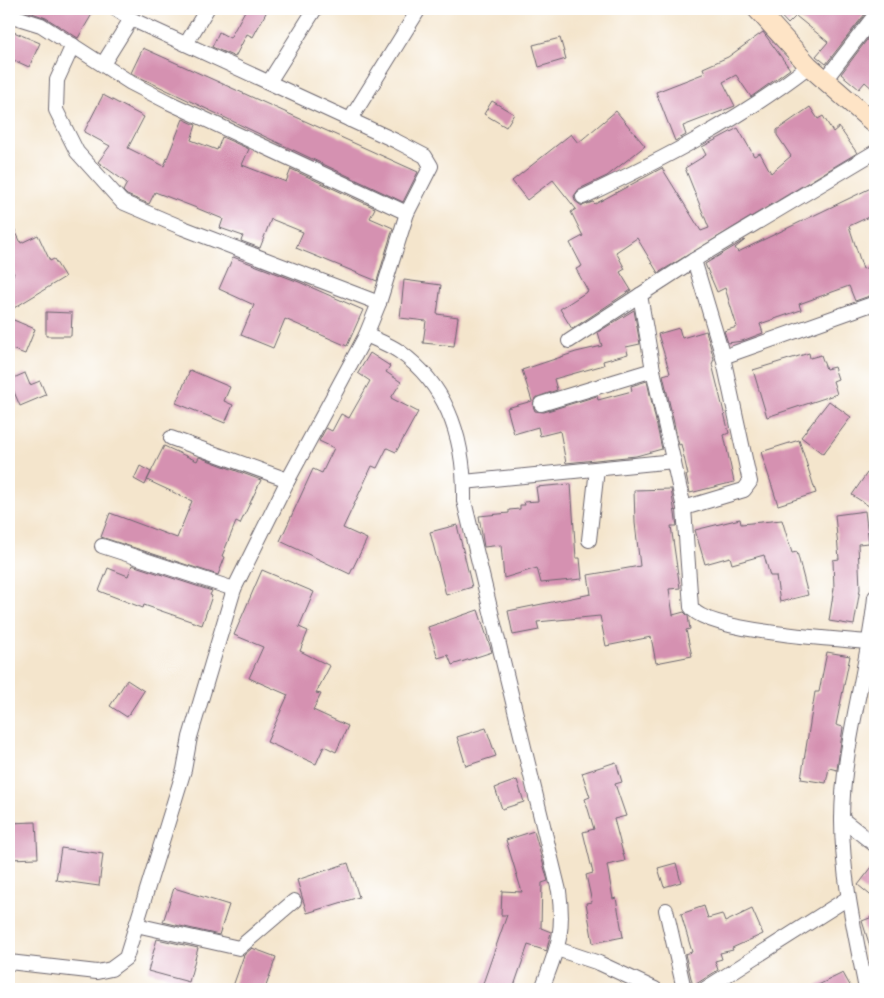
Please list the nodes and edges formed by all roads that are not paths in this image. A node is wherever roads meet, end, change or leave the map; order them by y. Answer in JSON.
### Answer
{"nodes":[{"id":1,"x":116,"y":9,"type":"edge"},
{"id":2,"x":207,"y":9,"type":"edge"},
{"id":3,"x":315,"y":9,"type":"edge"},
{"id":4,"x":419,"y":9,"type":"edge"},
{"id":5,"x":757,"y":9,"type":"edge"},
{"id":6,"x":9,"y":15,"type":"edge"},
{"id":7,"x":875,"y":15,"type":"edge"},
{"id":8,"x":131,"y":19,"type":"junction"},
{"id":9,"x":73,"y":44,"type":"junction"},
{"id":10,"x":186,"y":44,"type":"junction"},
{"id":11,"x":103,"y":64,"type":"junction"},
{"id":12,"x":809,"y":66,"type":"junction"},
{"id":13,"x":825,"y":80,"type":"junction"},
{"id":14,"x":269,"y":82,"type":"junction"},
{"id":15,"x":350,"y":120,"type":"junction"},
{"id":16,"x":875,"y":124,"type":"edge"},
{"id":17,"x":875,"y":152,"type":"edge"},
{"id":18,"x":582,"y":197,"type":"dead end"},
{"id":19,"x":407,"y":213,"type":"junction"},
{"id":20,"x":694,"y":260,"type":"junction"},
{"id":21,"x":640,"y":295,"type":"junction"},
{"id":22,"x":379,"y":303,"type":"junction"},
{"id":23,"x":875,"y":303,"type":"edge"},
{"id":24,"x":366,"y":335,"type":"junction"},
{"id":25,"x":569,"y":341,"type":"dead end"},
{"id":26,"x":723,"y":357,"type":"junction"},
{"id":27,"x":653,"y":370,"type":"junction"},
{"id":28,"x":541,"y":404,"type":"dead end"},
{"id":29,"x":171,"y":438,"type":"dead end"},
{"id":30,"x":674,"y":461,"type":"junction"},
{"id":31,"x":597,"y":468,"type":"junction"},
{"id":32,"x":288,"y":480,"type":"junction"},
{"id":33,"x":464,"y":482,"type":"junction"},
{"id":34,"x":684,"y":508,"type":"junction"},
{"id":35,"x":589,"y":540,"type":"dead end"},
{"id":36,"x":102,"y":546,"type":"dead end"},
{"id":37,"x":234,"y":589,"type":"junction"},
{"id":38,"x":875,"y":598,"type":"edge"},
{"id":39,"x":869,"y":642,"type":"junction"},
{"id":40,"x":842,"y":819,"type":"junction"},
{"id":41,"x":875,"y":845,"type":"edge"},
{"id":42,"x":848,"y":898,"type":"junction"},
{"id":43,"x":294,"y":901,"type":"dead end"},
{"id":44,"x":666,"y":910,"type":"dead end"},
{"id":45,"x":136,"y":925,"type":"junction"},
{"id":46,"x":557,"y":949,"type":"junction"},
{"id":47,"x":9,"y":962,"type":"edge"},
{"id":48,"x":542,"y":989,"type":"edge"},
{"id":49,"x":655,"y":989,"type":"edge"},
{"id":50,"x":684,"y":989,"type":"edge"},
{"id":51,"x":705,"y":989,"type":"edge"},
{"id":52,"x":866,"y":989,"type":"edge"}],
"edges":[{"from":1,"to":8,"type":"street"},
{"from":2,"to":10,"type":"street"},
{"from":3,"to":14,"type":"street"},
{"from":4,"to":15,"type":"street"},
{"from":5,"to":12,"type":"street"},
{"from":6,"to":9,"type":"street"},
{"from":7,"to":13,"type":"street"},
{"from":8,"to":10,"type":"street"},
{"from":8,"to":11,"type":"street"},
{"from":9,"to":11,"type":"street"},
{"from":9,"to":22,"type":"street"},
{"from":10,"to":14,"type":"street"},
{"from":11,"to":19,"type":"street"},
{"from":12,"to":13,"type":"street"},
{"from":12,"to":18,"type":"street"},
{"from":13,"to":16,"type":"street"},
{"from":14,"to":15,"type":"street"},
{"from":15,"to":19,"type":"street"},
{"from":17,"to":20,"type":"street"},
{"from":19,"to":22,"type":"street"},
{"from":20,"to":21,"type":"street"},
{"from":20,"to":26,"type":"street"},
{"from":21,"to":25,"type":"street"},
{"from":21,"to":27,"type":"street"},
{"from":22,"to":24,"type":"street"},
{"from":23,"to":26,"type":"street"},
{"from":24,"to":32,"type":"street"},
{"from":24,"to":33,"type":"street"},
{"from":26,"to":34,"type":"street"},
{"from":27,"to":28,"type":"street"},
{"from":27,"to":30,"type":"street"},
{"from":29,"to":32,"type":"street"},
{"from":30,"to":31,"type":"street"},
{"from":30,"to":34,"type":"street"},
{"from":31,"to":33,"type":"street"},
{"from":31,"to":35,"type":"street"},
{"from":32,"to":37,"type":"street"},
{"from":33,"to":46,"type":"street"},
{"from":34,"to":39,"type":"street"},
{"from":36,"to":37,"type":"street"},
{"from":37,"to":45,"type":"street"},
{"from":38,"to":39,"type":"street"},
{"from":39,"to":40,"type":"street"},
{"from":40,"to":41,"type":"street"},
{"from":40,"to":42,"type":"street"},
{"from":42,"to":51,"type":"street"},
{"from":42,"to":52,"type":"street"},
{"from":43,"to":45,"type":"street"},
{"from":44,"to":50,"type":"street"},
{"from":45,"to":47,"type":"street"},
{"from":46,"to":48,"type":"street"},
{"from":46,"to":49,"type":"street"}]}
